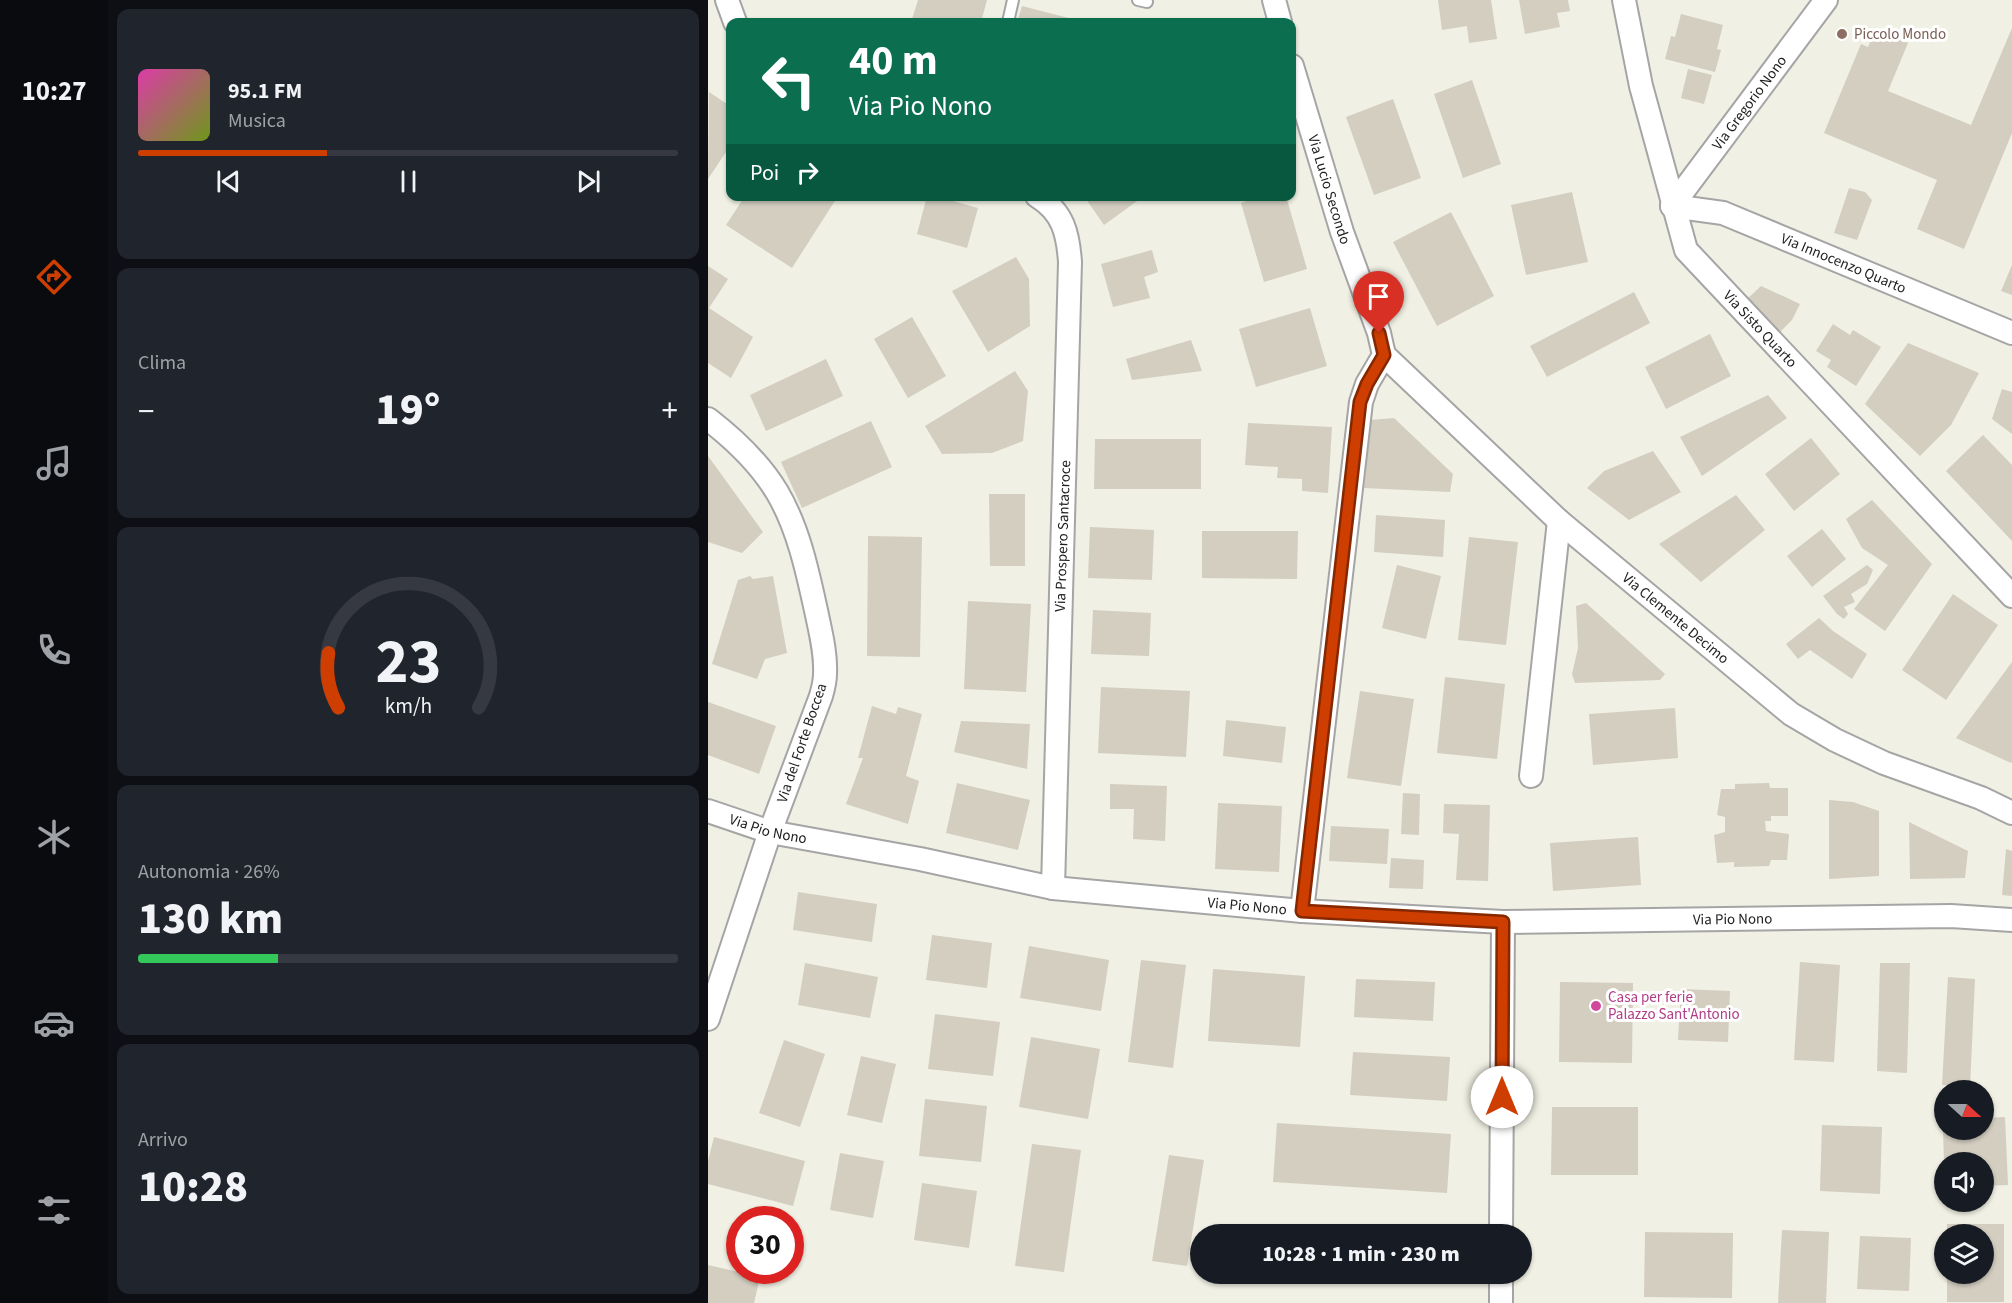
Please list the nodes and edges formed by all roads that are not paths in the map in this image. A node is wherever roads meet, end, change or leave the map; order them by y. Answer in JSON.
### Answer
{"nodes":[{"id":1,"x":727,"y":0,"type":"edge"},
{"id":2,"x":1013,"y":0,"type":"edge"},
{"id":3,"x":1274,"y":0,"type":"edge"},
{"id":4,"x":1624,"y":0,"type":"edge"},
{"id":5,"x":1826,"y":0,"type":"edge"},
{"id":6,"x":734,"y":18,"type":"edge"},
{"id":7,"x":1009,"y":18,"type":"edge"},
{"id":8,"x":1279,"y":18,"type":"edge"},
{"id":9,"x":1296,"y":79,"type":"edge"},
{"id":10,"x":1044,"y":201,"type":"edge"},
{"id":11,"x":1672,"y":206,"type":"junction"},
{"id":12,"x":2012,"y":333,"type":"edge"},
{"id":13,"x":1384,"y":355,"type":"junction"},
{"id":14,"x":708,"y":419,"type":"edge"},
{"id":15,"x":1559,"y":521,"type":"junction"},
{"id":16,"x":2012,"y":596,"type":"edge"},
{"id":17,"x":1531,"y":776,"type":"dead end"},
{"id":18,"x":708,"y":811,"type":"edge"},
{"id":19,"x":2012,"y":813,"type":"edge"},
{"id":20,"x":770,"y":832,"type":"junction"},
{"id":21,"x":1053,"y":888,"type":"junction"},
{"id":22,"x":1302,"y":911,"type":"junction"},
{"id":23,"x":2012,"y":920,"type":"edge"},
{"id":24,"x":1503,"y":922,"type":"junction"},
{"id":25,"x":708,"y":1018,"type":"edge"},
{"id":26,"x":1501,"y":1224,"type":"edge"},
{"id":27,"x":1501,"y":1284,"type":"edge"},
{"id":28,"x":1501,"y":1303,"type":"edge"}],
"edges":[{"from":1,"to":6,"type":"street"},
{"from":2,"to":7,"type":"lane"},
{"from":3,"to":8,"type":"street"},
{"from":4,"to":11,"type":"street","name":"Via Sisto Quarto"},
{"from":5,"to":11,"type":"street","name":"Via Gregorio Nono"},
{"from":9,"to":13,"type":"street","name":"Via Lucio Secondo"},
{"from":10,"to":21,"type":"street","name":"Via Prospero Santacroce"},
{"from":11,"to":12,"type":"street","name":"Via Innocenzo Quarto"},
{"from":11,"to":16,"type":"street","name":"Via Sisto Quarto"},
{"from":13,"to":15,"type":"street","name":"Via Clemente Decimo"},
{"from":13,"to":22,"type":"street"},
{"from":14,"to":20,"type":"street","name":"Via del Forte Boccea"},
{"from":15,"to":17,"type":"street"},
{"from":15,"to":19,"type":"street","name":"Via Clemente Decimo"},
{"from":18,"to":20,"type":"street","name":"Via Pio Nono"},
{"from":20,"to":21,"type":"street","name":"Via Pio Nono"},
{"from":20,"to":25,"type":"street","name":"Via del Forte Boccea"},
{"from":21,"to":22,"type":"street","name":"Via Pio Nono"},
{"from":22,"to":24,"type":"street","name":"Via Pio Nono"},
{"from":23,"to":24,"type":"street","name":"Via Pio Nono"},
{"from":24,"to":26,"type":"street"},
{"from":27,"to":28,"type":"street"}]}
